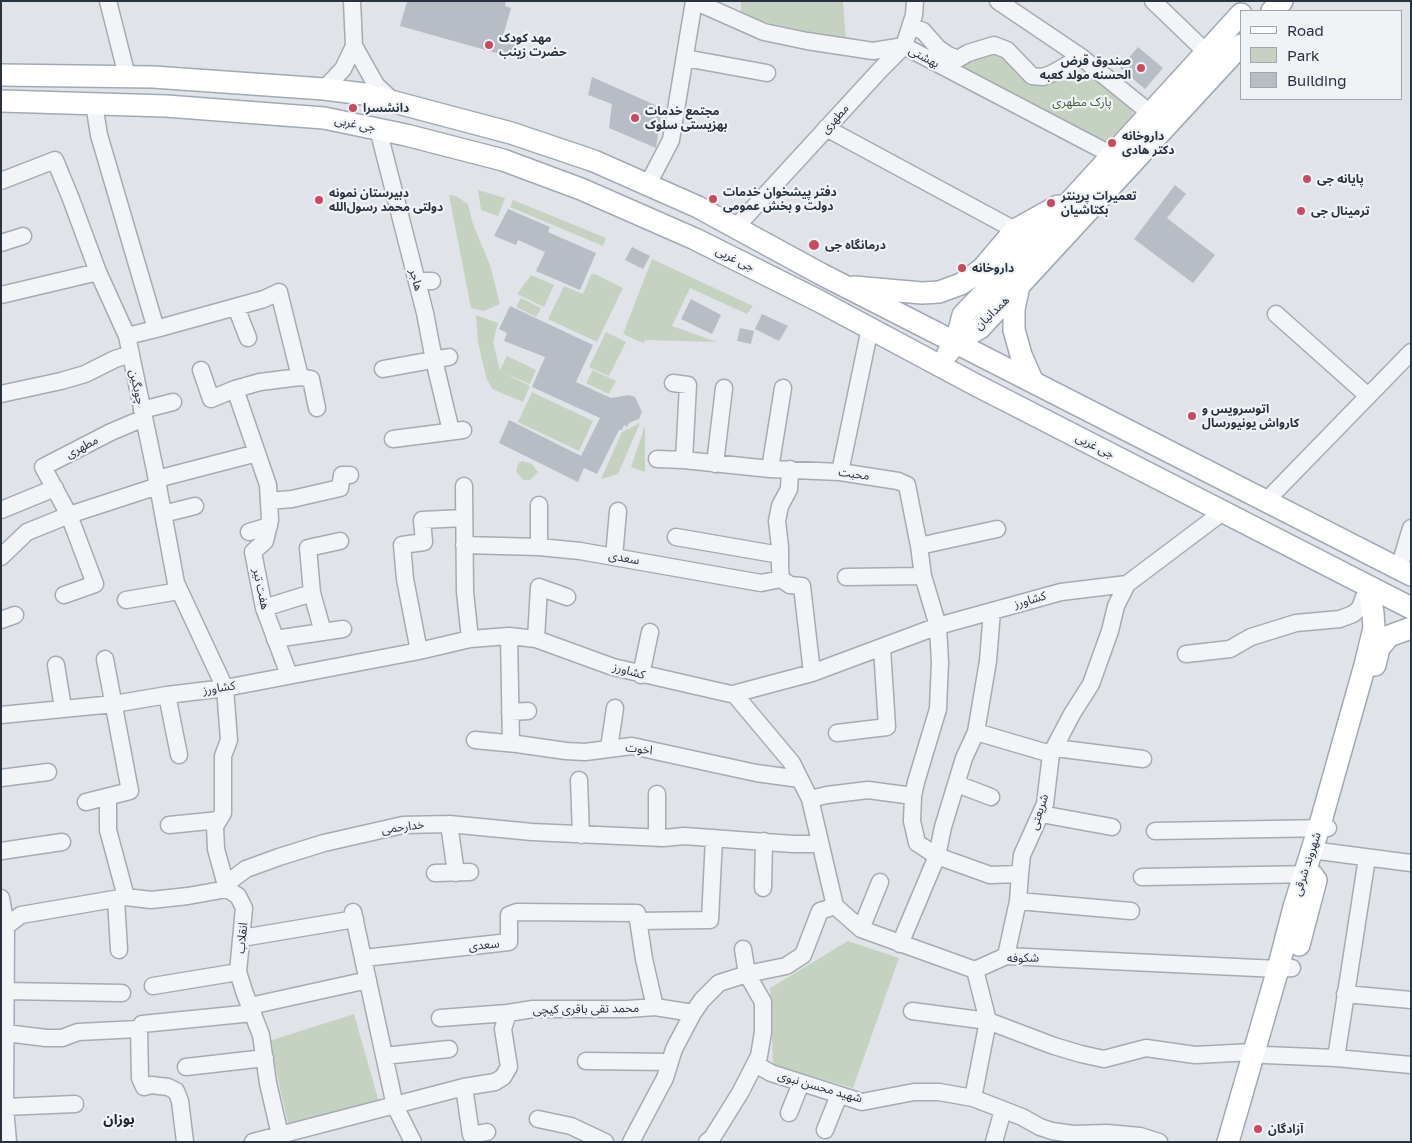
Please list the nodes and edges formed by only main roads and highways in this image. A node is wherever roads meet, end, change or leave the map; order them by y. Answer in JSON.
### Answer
{"nodes":[{"id":1,"x":1282,"y":1,"type":"edge"},
{"id":2,"x":1273,"y":10,"type":"edge"},
{"id":3,"x":1239,"y":20,"type":"edge"},
{"id":4,"x":1240,"y":46,"type":"edge"},
{"id":5,"x":1,"y":75,"type":"edge"},
{"id":6,"x":1194,"y":80,"type":"junction"},
{"id":7,"x":1,"y":101,"type":"edge"},
{"id":8,"x":1072,"y":199,"type":"junction"},
{"id":9,"x":1019,"y":286,"type":"junction"},
{"id":10,"x":847,"y":287,"type":"junction"},
{"id":11,"x":956,"y":342,"type":"junction"},
{"id":12,"x":940,"y":366,"type":"junction"},
{"id":13,"x":1032,"y":380,"type":"junction"},
{"id":14,"x":1407,"y":567,"type":"edge"},
{"id":15,"x":1368,"y":586,"type":"junction"},
{"id":16,"x":1411,"y":608,"type":"edge"},
{"id":17,"x":1411,"y":628,"type":"edge"},
{"id":18,"x":1324,"y":828,"type":"junction"},
{"id":19,"x":1259,"y":1054,"type":"junction"},
{"id":20,"x":1228,"y":1142,"type":"edge"},
{"id":21,"x":1240,"y":1142,"type":"edge"}],
"edges":[{"from":1,"to":2,"type":"main road"},
{"from":3,"to":6,"type":"main road","name":"همدانیان"},
{"from":4,"to":6,"type":"main road","name":"همدانیان"},
{"from":5,"to":10,"type":"main road"},
{"from":6,"to":8,"type":"main road","name":"همدانیان"},
{"from":6,"to":9,"type":"main road","name":"همدانیان"},
{"from":7,"to":12,"type":"main road","name":"جی غربی"},
{"from":8,"to":10,"type":"main road"},
{"from":8,"to":11,"type":"main road","name":"همدانیان"},
{"from":9,"to":11,"type":"main road","name":"همدانیان"},
{"from":9,"to":13,"type":"main road"},
{"from":10,"to":11,"type":"main road"},
{"from":11,"to":12,"type":"main road"},
{"from":11,"to":13,"type":"main road"},
{"from":12,"to":15,"type":"main road","name":"جی غربی"},
{"from":13,"to":14,"type":"main road"},
{"from":15,"to":16,"type":"main road","name":"جی غربی"},
{"from":15,"to":18,"type":"main road","name":"شهروند شرقی"},
{"from":17,"to":18,"type":"main road","name":"شهروند شرقی"},
{"from":18,"to":19,"type":"main road","name":"شهروند شرقی"},
{"from":19,"to":20,"type":"main road","name":"شهروند شرقی"},
{"from":19,"to":21,"type":"main road","name":"شهروند شرقی"}]}
